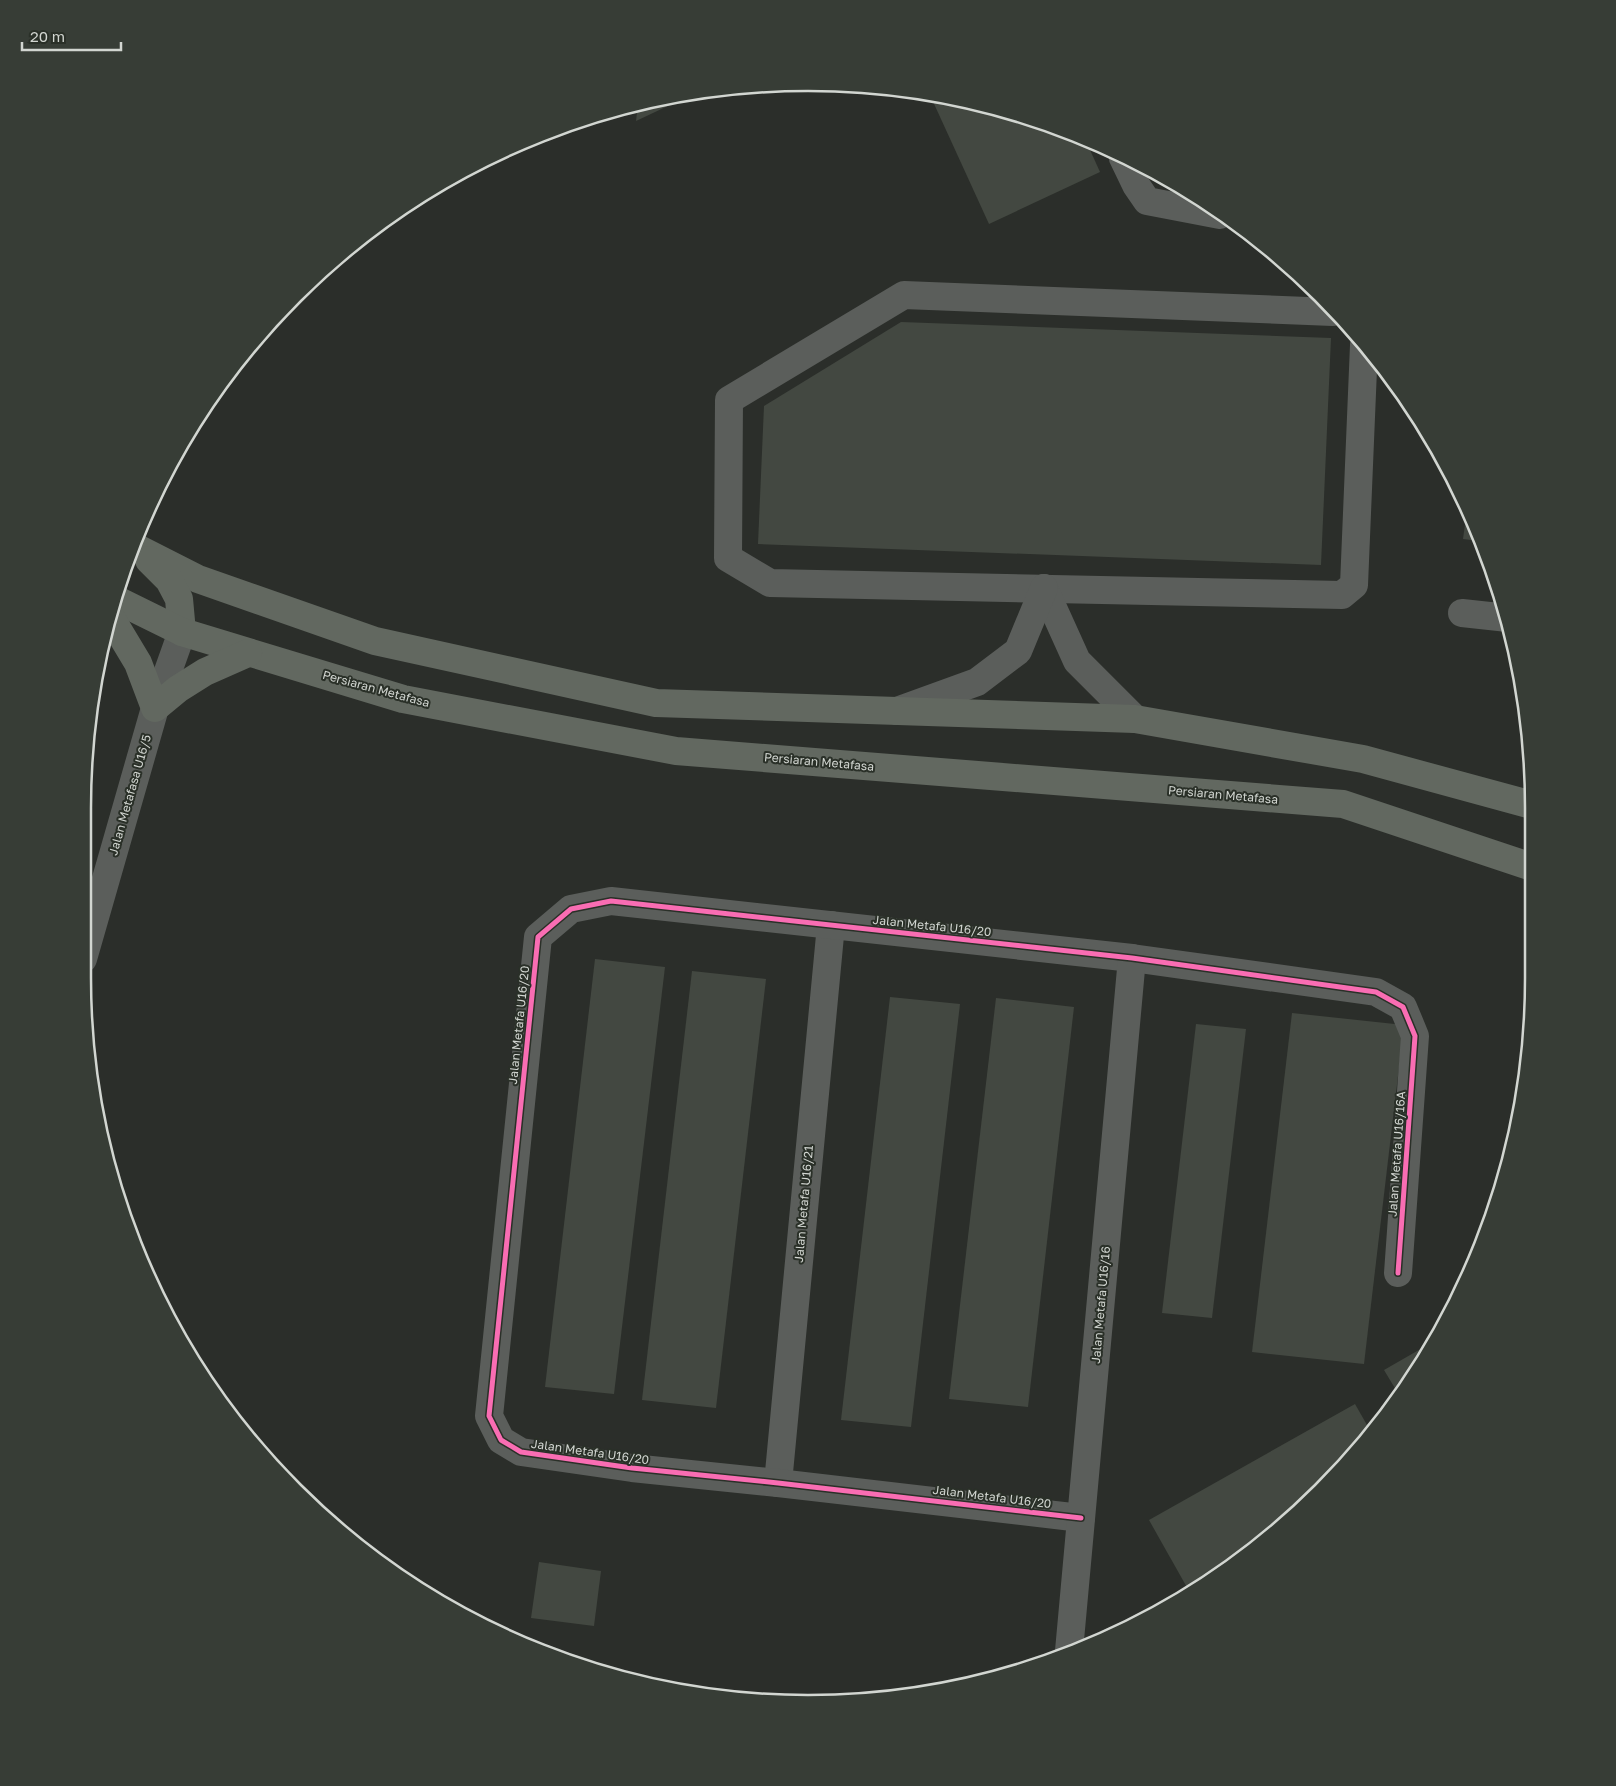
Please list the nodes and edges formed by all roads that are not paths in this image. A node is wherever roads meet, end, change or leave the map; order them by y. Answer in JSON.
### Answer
{"nodes":[{"id":1,"x":1127,"y":166,"type":"edge"},
{"id":2,"x":1207,"y":212,"type":"edge"},
{"id":3,"x":1325,"y":312,"type":"edge"},
{"id":4,"x":1364,"y":355,"type":"edge"},
{"id":5,"x":140,"y":550,"type":"edge"},
{"id":6,"x":139,"y":551,"type":"edge"},
{"id":7,"x":1044,"y":588,"type":"junction"},
{"id":8,"x":122,"y":602,"type":"edge"},
{"id":9,"x":1462,"y":613,"type":"dead end"},
{"id":10,"x":1499,"y":617,"type":"edge"},
{"id":11,"x":115,"y":625,"type":"edge"},
{"id":12,"x":182,"y":632,"type":"junction"},
{"id":13,"x":248,"y":653,"type":"junction"},
{"id":14,"x":155,"y":708,"type":"junction"},
{"id":15,"x":896,"y":711,"type":"junction"},
{"id":16,"x":1134,"y":719,"type":"junction"},
{"id":17,"x":1525,"y":803,"type":"edge"},
{"id":18,"x":1525,"y":865,"type":"edge"},
{"id":19,"x":831,"y":925,"type":"junction"},
{"id":20,"x":91,"y":929,"type":"edge"},
{"id":21,"x":1132,"y":958,"type":"junction"},
{"id":22,"x":1414,"y":1036,"type":"joint"},
{"id":23,"x":1398,"y":1273,"type":"dead end"},
{"id":24,"x":778,"y":1483,"type":"junction"},
{"id":25,"x":1081,"y":1518,"type":"junction"},
{"id":26,"x":1070,"y":1645,"type":"edge"}],
"edges":[{"from":1,"to":2,"type":"street"},
{"from":3,"to":7,"type":"street"},
{"from":4,"to":7,"type":"street"},
{"from":5,"to":15,"type":"main road"},
{"from":6,"to":12,"type":"main road"},
{"from":7,"to":15,"type":"street"},
{"from":7,"to":16,"type":"street"},
{"from":8,"to":12,"type":"main road","name":"Persiaran Metafasa"},
{"from":9,"to":10,"type":"street"},
{"from":11,"to":14,"type":"main road"},
{"from":12,"to":13,"type":"main road","name":"Persiaran Metafasa"},
{"from":12,"to":14,"type":"street","name":"Jalan Metafasa U16/5"},
{"from":13,"to":14,"type":"main road"},
{"from":13,"to":18,"type":"main road","name":"Persiaran Metafasa"},
{"from":14,"to":20,"type":"street","name":"Jalan Metafasa U16/5"},
{"from":15,"to":16,"type":"main road"},
{"from":16,"to":17,"type":"main road"},
{"from":19,"to":21,"type":"street","name":"Jalan Metafa U16/20"},
{"from":19,"to":24,"type":"street","name":"Jalan Metafa U16/21"},
{"from":19,"to":24,"type":"street","name":"Jalan Metafa U16/20"},
{"from":21,"to":22,"type":"street","name":"Jalan Metafa U16/20"},
{"from":21,"to":25,"type":"street","name":"Jalan Metafa U16/16"},
{"from":22,"to":23,"type":"street","name":"Jalan Metafa U16/16A"},
{"from":24,"to":25,"type":"street","name":"Jalan Metafa U16/20"},
{"from":25,"to":26,"type":"street","name":"Jalan Metafa U16/16"}]}
